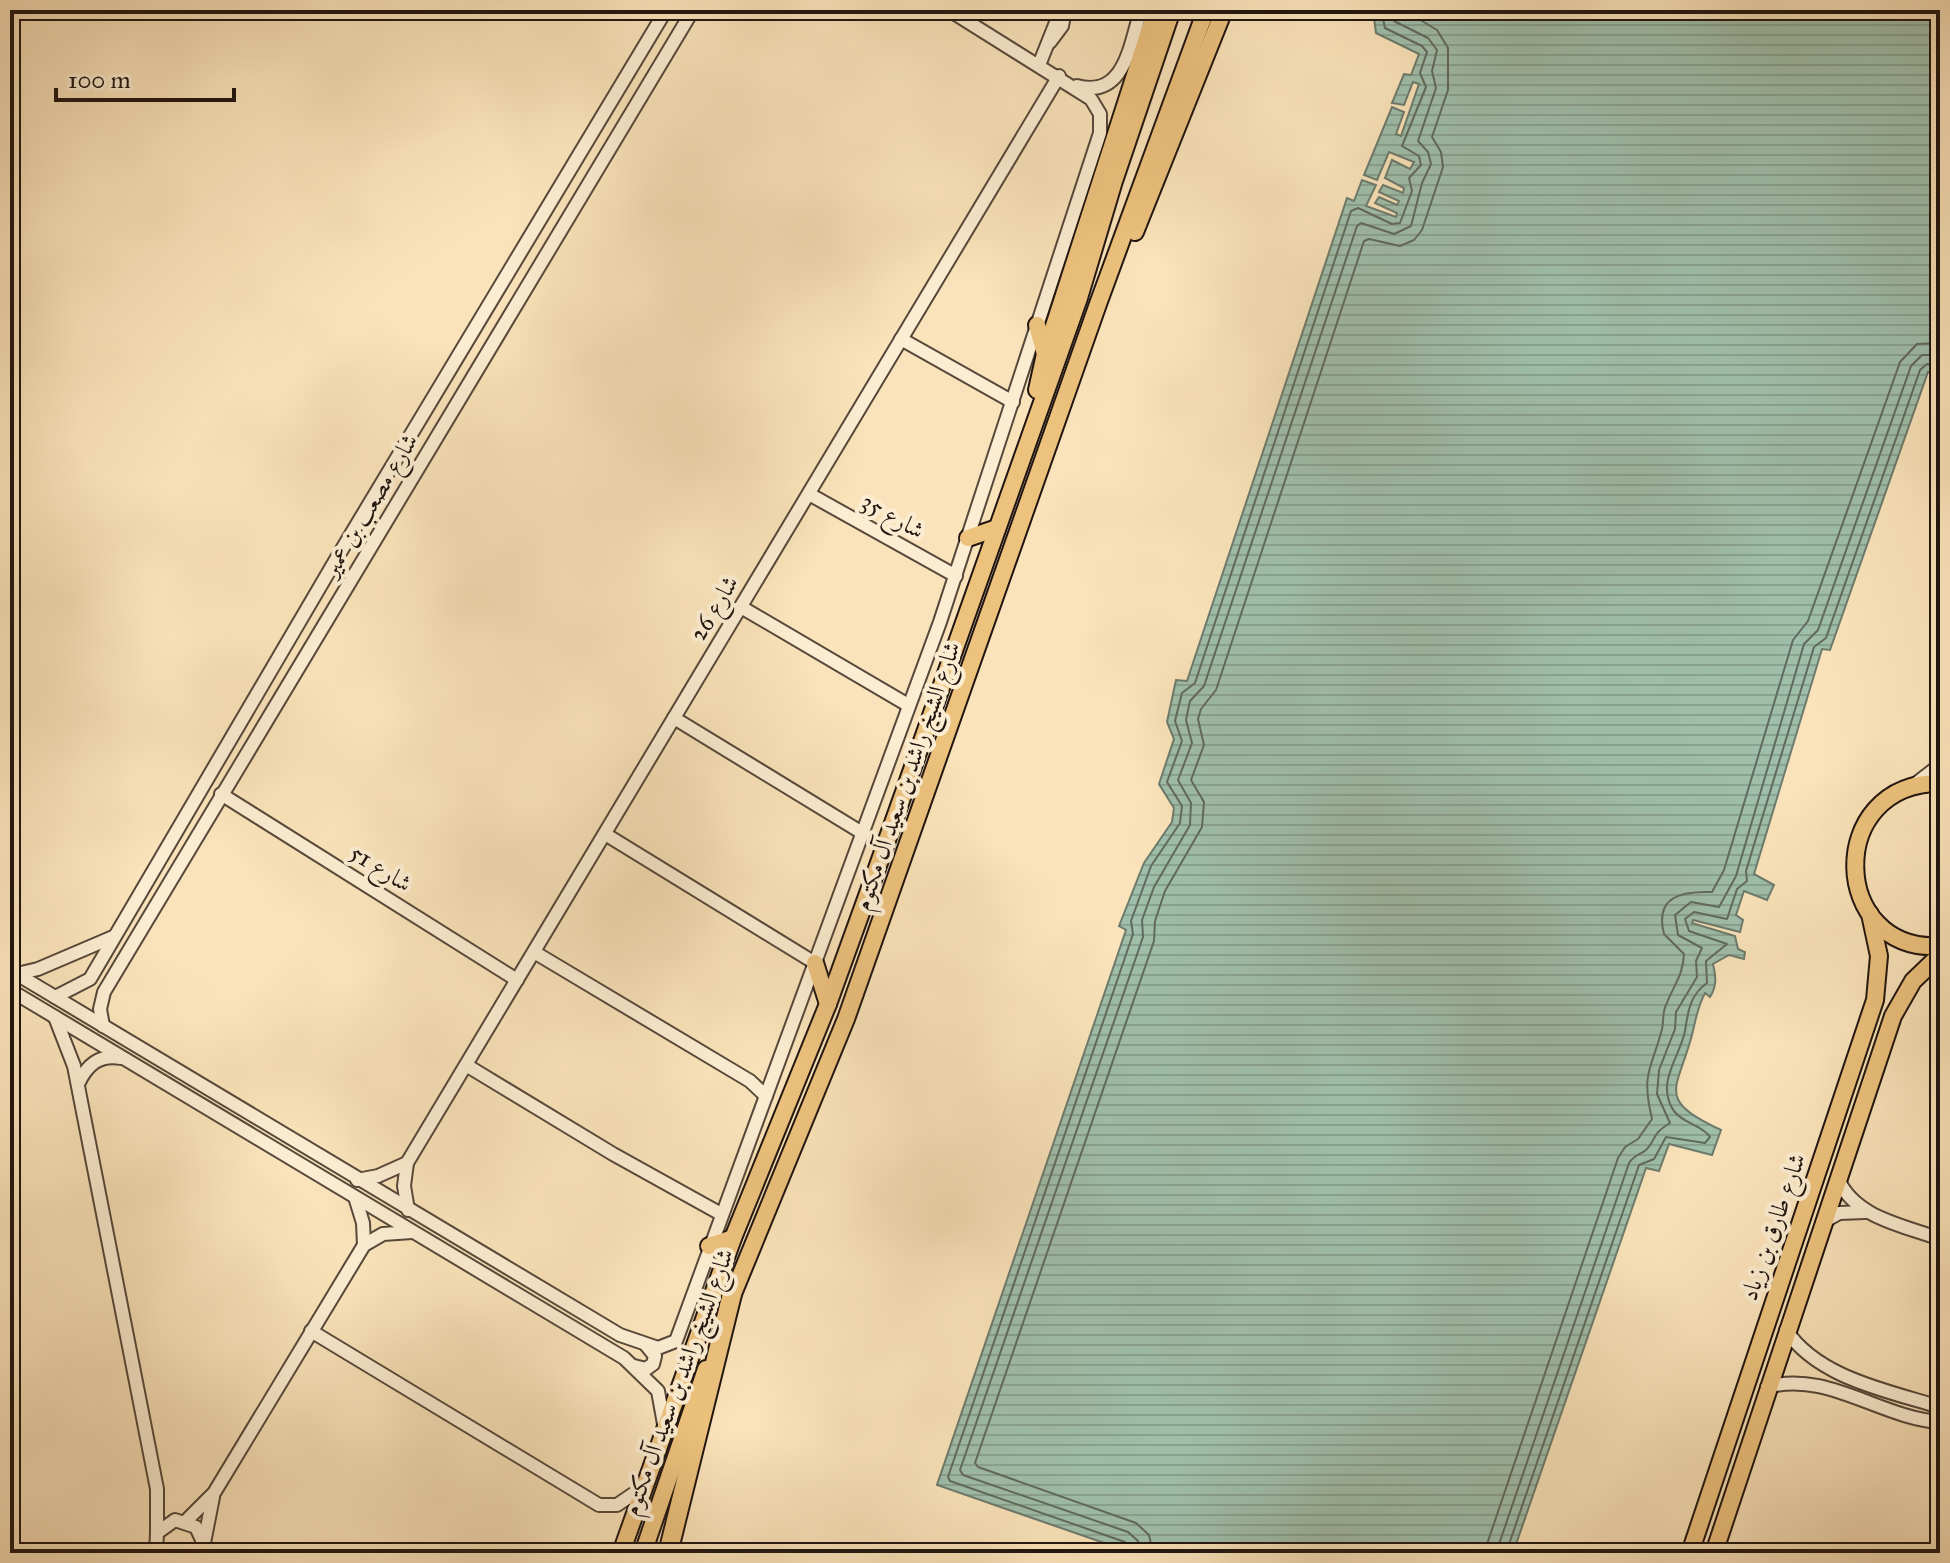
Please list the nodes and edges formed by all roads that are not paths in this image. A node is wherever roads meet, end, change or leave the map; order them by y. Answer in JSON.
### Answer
{"nodes":[{"id":1,"x":666,"y":10,"type":"edge"},
{"id":2,"x":693,"y":10,"type":"edge"},
{"id":3,"x":949,"y":10,"type":"edge"},
{"id":4,"x":1063,"y":10,"type":"edge"},
{"id":5,"x":1141,"y":10,"type":"edge"},
{"id":6,"x":1156,"y":10,"type":"edge"},
{"id":7,"x":1172,"y":10,"type":"edge"},
{"id":8,"x":1206,"y":10,"type":"edge"},
{"id":9,"x":1224,"y":10,"type":"edge"},
{"id":10,"x":1039,"y":65,"type":"junction"},
{"id":11,"x":1059,"y":76,"type":"junction"},
{"id":12,"x":1074,"y":85,"type":"junction"},
{"id":13,"x":1098,"y":304,"type":"junction"},
{"id":14,"x":1037,"y":325,"type":"junction"},
{"id":15,"x":901,"y":339,"type":"junction"},
{"id":16,"x":1045,"y":354,"type":"junction"},
{"id":17,"x":1013,"y":402,"type":"junction"},
{"id":18,"x":1039,"y":408,"type":"junction"},
{"id":19,"x":809,"y":494,"type":"junction"},
{"id":20,"x":997,"y":528,"type":"junction"},
{"id":21,"x":968,"y":538,"type":"junction"},
{"id":22,"x":956,"y":576,"type":"junction"},
{"id":23,"x":741,"y":607,"type":"junction"},
{"id":24,"x":908,"y":705,"type":"junction"},
{"id":25,"x":674,"y":718,"type":"junction"},
{"id":26,"x":1940,"y":765,"type":"edge"},
{"id":27,"x":1940,"y":783,"type":"edge"},
{"id":28,"x":1911,"y":787,"type":"junction"},
{"id":29,"x":221,"y":794,"type":"junction"},
{"id":30,"x":605,"y":834,"type":"junction"},
{"id":31,"x":864,"y":834,"type":"junction"},
{"id":32,"x":1870,"y":914,"type":"junction"},
{"id":33,"x":113,"y":937,"type":"junction"},
{"id":34,"x":1940,"y":946,"type":"edge"},
{"id":35,"x":534,"y":952,"type":"junction"},
{"id":36,"x":1940,"y":955,"type":"edge"},
{"id":37,"x":815,"y":963,"type":"junction"},
{"id":38,"x":13,"y":972,"type":"edge"},
{"id":39,"x":90,"y":979,"type":"junction"},
{"id":40,"x":517,"y":980,"type":"junction"},
{"id":41,"x":10,"y":990,"type":"edge"},
{"id":42,"x":104,"y":992,"type":"junction"},
{"id":43,"x":55,"y":997,"type":"junction"},
{"id":44,"x":828,"y":1004,"type":"junction"},
{"id":45,"x":55,"y":1017,"type":"junction"},
{"id":46,"x":103,"y":1026,"type":"junction"},
{"id":47,"x":122,"y":1058,"type":"junction"},
{"id":48,"x":466,"y":1065,"type":"junction"},
{"id":49,"x":78,"y":1084,"type":"junction"},
{"id":50,"x":766,"y":1096,"type":"junction"},
{"id":51,"x":407,"y":1163,"type":"junction"},
{"id":52,"x":1838,"y":1179,"type":"junction"},
{"id":53,"x":357,"y":1180,"type":"junction"},
{"id":54,"x":355,"y":1197,"type":"junction"},
{"id":55,"x":408,"y":1210,"type":"junction"},
{"id":56,"x":1868,"y":1212,"type":"junction"},
{"id":57,"x":721,"y":1214,"type":"junction"},
{"id":58,"x":1822,"y":1222,"type":"junction"},
{"id":59,"x":416,"y":1232,"type":"junction"},
{"id":60,"x":733,"y":1238,"type":"junction"},
{"id":61,"x":1940,"y":1239,"type":"edge"},
{"id":62,"x":364,"y":1245,"type":"junction"},
{"id":63,"x":709,"y":1246,"type":"junction"},
{"id":64,"x":732,"y":1294,"type":"junction"},
{"id":65,"x":1786,"y":1330,"type":"junction"},
{"id":66,"x":311,"y":1331,"type":"junction"},
{"id":67,"x":646,"y":1345,"type":"junction"},
{"id":68,"x":634,"y":1366,"type":"junction"},
{"id":69,"x":1767,"y":1387,"type":"junction"},
{"id":70,"x":1940,"y":1407,"type":"edge"},
{"id":71,"x":1940,"y":1422,"type":"edge"},
{"id":72,"x":664,"y":1424,"type":"junction"},
{"id":73,"x":642,"y":1488,"type":"junction"},
{"id":74,"x":157,"y":1489,"type":"junction"},
{"id":75,"x":214,"y":1493,"type":"junction"},
{"id":76,"x":184,"y":1520,"type":"junction"},
{"id":77,"x":157,"y":1533,"type":"junction"},
{"id":78,"x":202,"y":1548,"type":"edge"},
{"id":79,"x":156,"y":1553,"type":"edge"},
{"id":80,"x":621,"y":1553,"type":"edge"},
{"id":81,"x":643,"y":1553,"type":"edge"},
{"id":82,"x":668,"y":1553,"type":"edge"},
{"id":83,"x":1690,"y":1553,"type":"edge"},
{"id":84,"x":1714,"y":1553,"type":"edge"}],
"edges":[{"from":1,"to":33,"type":"street","name":"شارع مصعب بن عمير"},
{"from":2,"to":29,"type":"street","name":"شارع مصعب بن عمير"},
{"from":3,"to":10,"type":"street"},
{"from":4,"to":10,"type":"street"},
{"from":5,"to":12,"type":"street"},
{"from":6,"to":16,"type":"main road"},
{"from":7,"to":18,"type":"main road","name":"شارع الشيخ راشد بن سعيد آل مكتوم"},
{"from":8,"to":13,"type":"main road","name":"شارع الشيخ راشد بن سعيد آل مكتوم"},
{"from":9,"to":13,"type":"main road"},
{"from":10,"to":11,"type":"street"},
{"from":11,"to":12,"type":"street"},
{"from":11,"to":15,"type":"street","name":"شارع 26"},
{"from":12,"to":14,"type":"street"},
{"from":13,"to":64,"type":"main road","name":"شارع الشيخ راشد بن سعيد آل مكتوم"},
{"from":14,"to":16,"type":"main road"},
{"from":14,"to":17,"type":"street"},
{"from":15,"to":17,"type":"street"},
{"from":15,"to":19,"type":"street","name":"شارع 26"},
{"from":16,"to":18,"type":"main road"},
{"from":17,"to":21,"type":"street"},
{"from":18,"to":20,"type":"main road","name":"شارع الشيخ راشد بن سعيد آل مكتوم"},
{"from":19,"to":22,"type":"street","name":"شارع 35"},
{"from":19,"to":23,"type":"street","name":"شارع 26"},
{"from":20,"to":21,"type":"main road"},
{"from":20,"to":44,"type":"main road","name":"شارع الشيخ راشد بن سعيد آل مكتوم"},
{"from":21,"to":22,"type":"street"},
{"from":22,"to":24,"type":"street"},
{"from":23,"to":24,"type":"street"},
{"from":23,"to":25,"type":"street","name":"شارع 26"},
{"from":24,"to":31,"type":"street"},
{"from":25,"to":30,"type":"street","name":"شارع 26"},
{"from":25,"to":31,"type":"street"},
{"from":26,"to":28,"type":"street"},
{"from":27,"to":28,"type":"main road"},
{"from":28,"to":32,"type":"main road","name":"شارع طارق بن زياد"},
{"from":29,"to":40,"type":"street","name":"شارع 51"},
{"from":29,"to":42,"type":"street","name":"شارع مصعب بن عمير"},
{"from":30,"to":35,"type":"street","name":"شارع 26"},
{"from":30,"to":37,"type":"street"},
{"from":31,"to":37,"type":"street"},
{"from":32,"to":34,"type":"main road"},
{"from":32,"to":83,"type":"main road","name":"شارع طارق بن زياد"},
{"from":33,"to":38,"type":"street"},
{"from":33,"to":39,"type":"street","name":"شارع مصعب بن عمير"},
{"from":35,"to":40,"type":"street","name":"شارع 26"},
{"from":35,"to":50,"type":"street"},
{"from":36,"to":52,"type":"main road","name":"شارع طارق بن زياد"},
{"from":37,"to":44,"type":"main road"},
{"from":37,"to":50,"type":"street"},
{"from":38,"to":43,"type":"street"},
{"from":39,"to":42,"type":"street"},
{"from":39,"to":43,"type":"street"},
{"from":40,"to":48,"type":"street","name":"شارع 26"},
{"from":41,"to":45,"type":"street"},
{"from":42,"to":46,"type":"street","name":"شارع مصعب بن عمير"},
{"from":43,"to":46,"type":"street"},
{"from":44,"to":60,"type":"main road","name":"شارع الشيخ راشد بن سعيد آل مكتوم"},
{"from":45,"to":47,"type":"street"},
{"from":45,"to":49,"type":"street"},
{"from":46,"to":53,"type":"street"},
{"from":47,"to":49,"type":"street"},
{"from":47,"to":54,"type":"street"},
{"from":48,"to":51,"type":"street","name":"شارع 26"},
{"from":48,"to":57,"type":"street"},
{"from":49,"to":74,"type":"street"},
{"from":50,"to":57,"type":"street"},
{"from":51,"to":53,"type":"street"},
{"from":51,"to":55,"type":"street"},
{"from":52,"to":56,"type":"street"},
{"from":52,"to":58,"type":"main road","name":"شارع طارق بن زياد"},
{"from":53,"to":55,"type":"street"},
{"from":54,"to":59,"type":"street"},
{"from":54,"to":62,"type":"street"},
{"from":55,"to":67,"type":"street"},
{"from":56,"to":58,"type":"street"},
{"from":56,"to":61,"type":"street"},
{"from":57,"to":63,"type":"street"},
{"from":58,"to":65,"type":"main road","name":"شارع طارق بن زياد"},
{"from":59,"to":62,"type":"street"},
{"from":59,"to":68,"type":"street"},
{"from":60,"to":63,"type":"main road"},
{"from":60,"to":72,"type":"main road","name":"شارع الشيخ راشد بن سعيد آل مكتوم"},
{"from":62,"to":66,"type":"street"},
{"from":63,"to":67,"type":"street"},
{"from":64,"to":81,"type":"main road","name":"شارع الشيخ راشد بن سعيد آل مكتوم"},
{"from":64,"to":82,"type":"highway"},
{"from":65,"to":69,"type":"main road","name":"شارع طارق بن زياد"},
{"from":65,"to":70,"type":"street"},
{"from":66,"to":73,"type":"street"},
{"from":66,"to":75,"type":"street"},
{"from":67,"to":68,"type":"street"},
{"from":68,"to":72,"type":"street"},
{"from":69,"to":71,"type":"street"},
{"from":69,"to":84,"type":"main road","name":"شارع طارق بن زياد"},
{"from":72,"to":73,"type":"main road","name":"شارع الشيخ راشد بن سعيد آل مكتوم"},
{"from":73,"to":80,"type":"main road","name":"شارع الشيخ راشد بن سعيد آل مكتوم"},
{"from":74,"to":76,"type":"street"},
{"from":74,"to":77,"type":"street"},
{"from":75,"to":76,"type":"street"},
{"from":75,"to":78,"type":"street"},
{"from":76,"to":77,"type":"street"},
{"from":76,"to":78,"type":"street"},
{"from":77,"to":79,"type":"street"}]}
